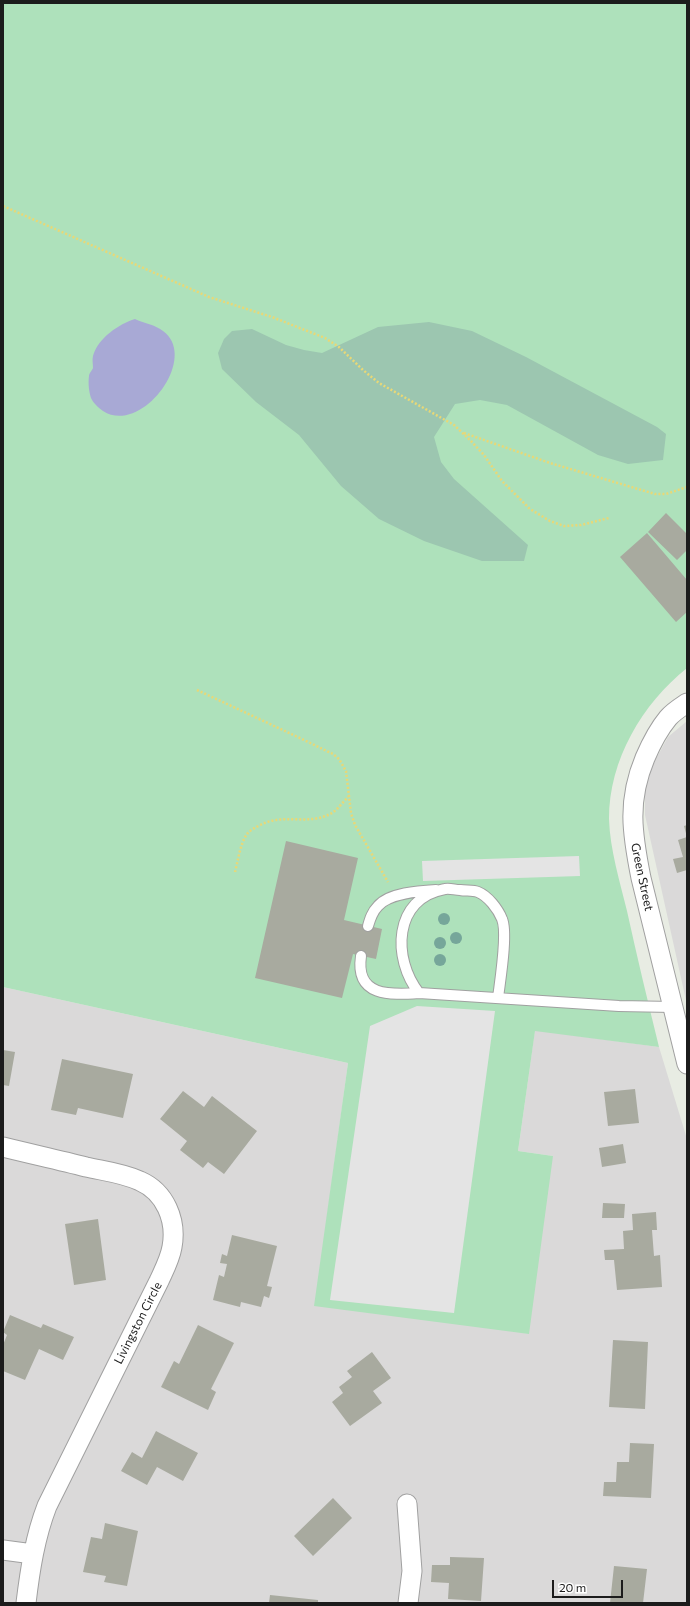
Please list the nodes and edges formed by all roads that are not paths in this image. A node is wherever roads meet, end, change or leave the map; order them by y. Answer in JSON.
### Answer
{"nodes":[{"id":1,"x":687,"y":703,"type":"edge"},
{"id":2,"x":448,"y":889,"type":"junction"},
{"id":3,"x":368,"y":926,"type":"dead end"},
{"id":4,"x":361,"y":956,"type":"dead end"},
{"id":5,"x":419,"y":993,"type":"junction"},
{"id":6,"x":498,"y":998,"type":"junction"},
{"id":7,"x":673,"y":1007,"type":"junction"},
{"id":8,"x":687,"y":1064,"type":"edge"},
{"id":9,"x":3,"y":1148,"type":"edge"},
{"id":10,"x":407,"y":1504,"type":"dead end"},
{"id":11,"x":3,"y":1550,"type":"edge"},
{"id":12,"x":33,"y":1554,"type":"junction"},
{"id":13,"x":26,"y":1603,"type":"edge"},
{"id":14,"x":408,"y":1603,"type":"edge"}],
"edges":[{"from":1,"to":7,"type":"street","name":"Green Street"},
{"from":2,"to":3,"type":"lane"},
{"from":2,"to":5,"type":"lane"},
{"from":2,"to":6,"type":"lane"},
{"from":4,"to":5,"type":"lane"},
{"from":5,"to":6,"type":"lane"},
{"from":6,"to":7,"type":"lane"},
{"from":7,"to":8,"type":"street","name":"Green Street"},
{"from":9,"to":12,"type":"street","name":"Livingston Circle"},
{"from":10,"to":14,"type":"street"},
{"from":11,"to":12,"type":"street"},
{"from":12,"to":13,"type":"street","name":"Livingston Circle"}]}
